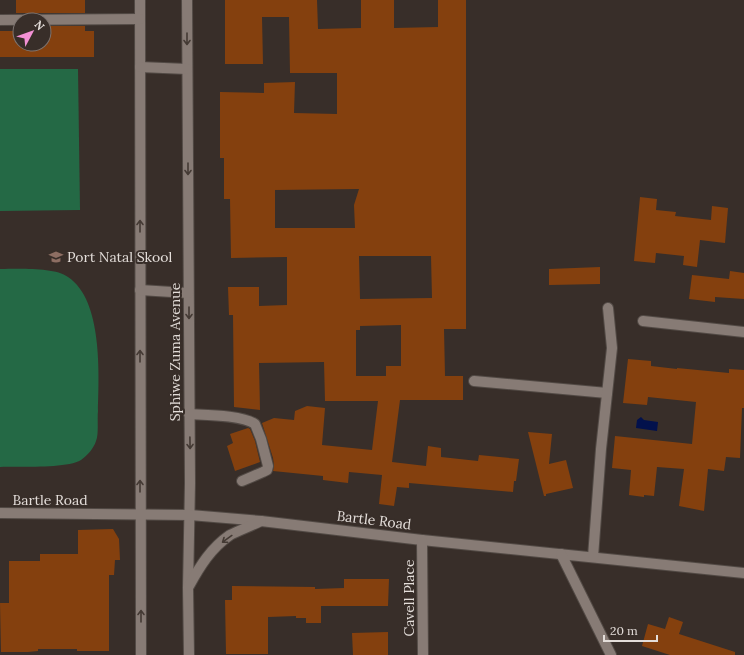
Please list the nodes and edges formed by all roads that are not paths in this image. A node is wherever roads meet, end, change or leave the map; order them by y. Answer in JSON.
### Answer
{"nodes":[{"id":1,"x":140,"y":0,"type":"edge"},
{"id":2,"x":187,"y":0,"type":"edge"},
{"id":3,"x":140,"y":19,"type":"junction"},
{"id":4,"x":0,"y":20,"type":"edge"},
{"id":5,"x":140,"y":67,"type":"junction"},
{"id":6,"x":187,"y":69,"type":"junction"},
{"id":7,"x":140,"y":290,"type":"junction"},
{"id":8,"x":188,"y":292,"type":"junction"},
{"id":9,"x":608,"y":308,"type":"dead end"},
{"id":10,"x":643,"y":321,"type":"dead end"},
{"id":11,"x":744,"y":332,"type":"edge"},
{"id":12,"x":474,"y":381,"type":"dead end"},
{"id":13,"x":607,"y":393,"type":"junction"},
{"id":14,"x":189,"y":414,"type":"junction"},
{"id":15,"x":242,"y":481,"type":"dead end"},
{"id":16,"x":0,"y":513,"type":"edge"},
{"id":17,"x":140,"y":514,"type":"junction"},
{"id":18,"x":190,"y":515,"type":"junction"},
{"id":19,"x":261,"y":521,"type":"junction"},
{"id":20,"x":422,"y":540,"type":"junction"},
{"id":21,"x":561,"y":554,"type":"junction"},
{"id":22,"x":593,"y":557,"type":"junction"},
{"id":23,"x":744,"y":573,"type":"edge"},
{"id":24,"x":188,"y":588,"type":"junction"},
{"id":25,"x":141,"y":655,"type":"edge"},
{"id":26,"x":189,"y":655,"type":"edge"},
{"id":27,"x":423,"y":655,"type":"edge"},
{"id":28,"x":611,"y":655,"type":"edge"}],
"edges":[{"from":1,"to":3,"type":"street"},
{"from":2,"to":6,"type":"street","name":"Sphiwe Zuma Avenue","one_way":true},
{"from":3,"to":4,"type":"street"},
{"from":3,"to":5,"type":"street"},
{"from":5,"to":6,"type":"street"},
{"from":7,"to":5,"type":"street","one_way":true},
{"from":6,"to":8,"type":"street","name":"Sphiwe Zuma Avenue","one_way":true},
{"from":7,"to":8,"type":"street"},
{"from":17,"to":7,"type":"street","one_way":true},
{"from":8,"to":14,"type":"street","name":"Sphiwe Zuma Avenue","one_way":true},
{"from":9,"to":13,"type":"street"},
{"from":10,"to":11,"type":"street"},
{"from":12,"to":13,"type":"street"},
{"from":13,"to":22,"type":"street"},
{"from":14,"to":15,"type":"street"},
{"from":14,"to":18,"type":"street","name":"Sphiwe Zuma Avenue","one_way":true},
{"from":16,"to":17,"type":"street","name":"Bartle Road"},
{"from":17,"to":18,"type":"street","name":"Bartle Road"},
{"from":25,"to":17,"type":"street","one_way":true},
{"from":18,"to":19,"type":"street","name":"Bartle Road"},
{"from":18,"to":24,"type":"street","name":"Sphiwe Zuma Avenue"},
{"from":19,"to":20,"type":"street","name":"Bartle Road"},
{"from":19,"to":24,"type":"street","one_way":true},
{"from":20,"to":21,"type":"street","name":"Bartle Road"},
{"from":20,"to":27,"type":"street","name":"Cavell Place"},
{"from":21,"to":22,"type":"street","name":"Bartle Road"},
{"from":21,"to":28,"type":"street"},
{"from":22,"to":23,"type":"street","name":"Bartle Road"},
{"from":24,"to":26,"type":"street","name":"Sphiwe Zuma Avenue"}]}
